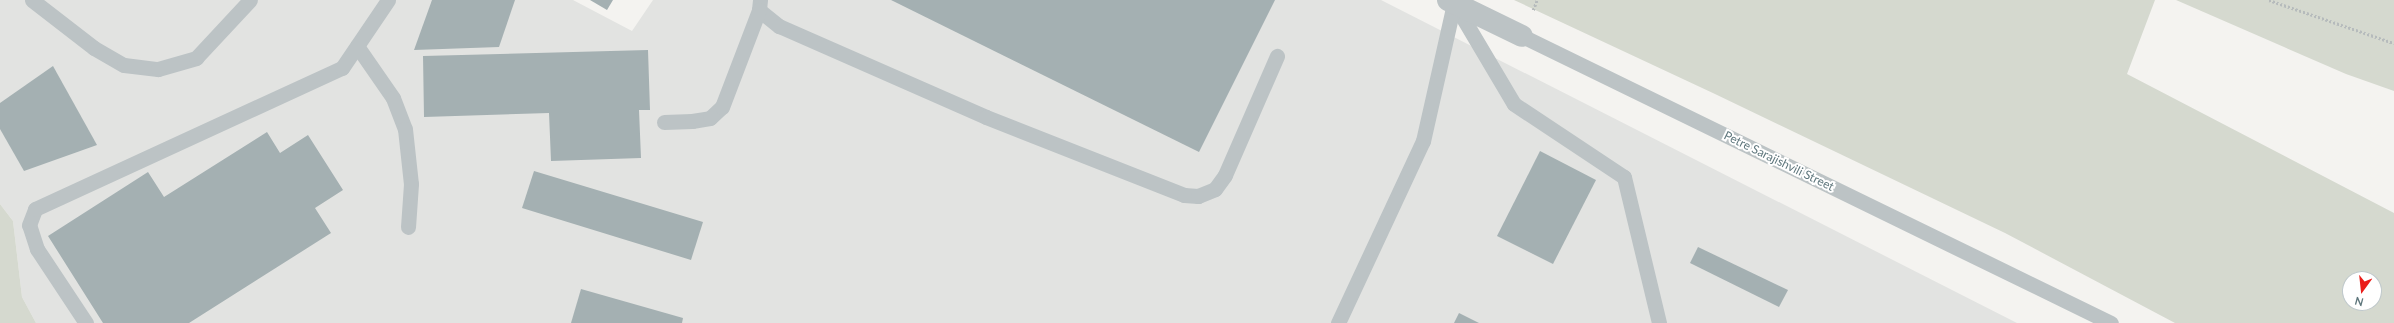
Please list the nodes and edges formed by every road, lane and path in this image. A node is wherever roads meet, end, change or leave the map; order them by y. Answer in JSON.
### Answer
{"nodes":[{"id":1,"x":32,"y":0,"type":"edge"},
{"id":2,"x":250,"y":0,"type":"edge"},
{"id":3,"x":388,"y":0,"type":"edge"},
{"id":4,"x":2269,"y":0,"type":"edge"},
{"id":5,"x":1451,"y":2,"type":"edge"},
{"id":6,"x":759,"y":5,"type":"edge"},
{"id":7,"x":1522,"y":36,"type":"joint"},
{"id":8,"x":2394,"y":43,"type":"edge"},
{"id":9,"x":357,"y":46,"type":"junction"},
{"id":10,"x":1277,"y":56,"type":"dead end"},
{"id":11,"x":664,"y":122,"type":"dead end"},
{"id":12,"x":408,"y":227,"type":"dead end"},
{"id":13,"x":86,"y":323,"type":"edge"},
{"id":14,"x":1338,"y":323,"type":"edge"},
{"id":15,"x":1659,"y":323,"type":"edge"},
{"id":16,"x":2111,"y":323,"type":"edge"}],
"edges":[{"from":1,"to":2,"type":"lane"},
{"from":3,"to":9,"type":"lane"},
{"from":4,"to":8,"type":"path"},
{"from":5,"to":7,"type":"street","name":"Petre Sarajishvili Street"},
{"from":5,"to":14,"type":"lane"},
{"from":5,"to":15,"type":"lane"},
{"from":6,"to":10,"type":"lane"},
{"from":6,"to":11,"type":"lane"},
{"from":7,"to":16,"type":"lane","name":"Petre Sarajishvili Street"},
{"from":9,"to":12,"type":"lane"},
{"from":9,"to":13,"type":"lane"}]}
